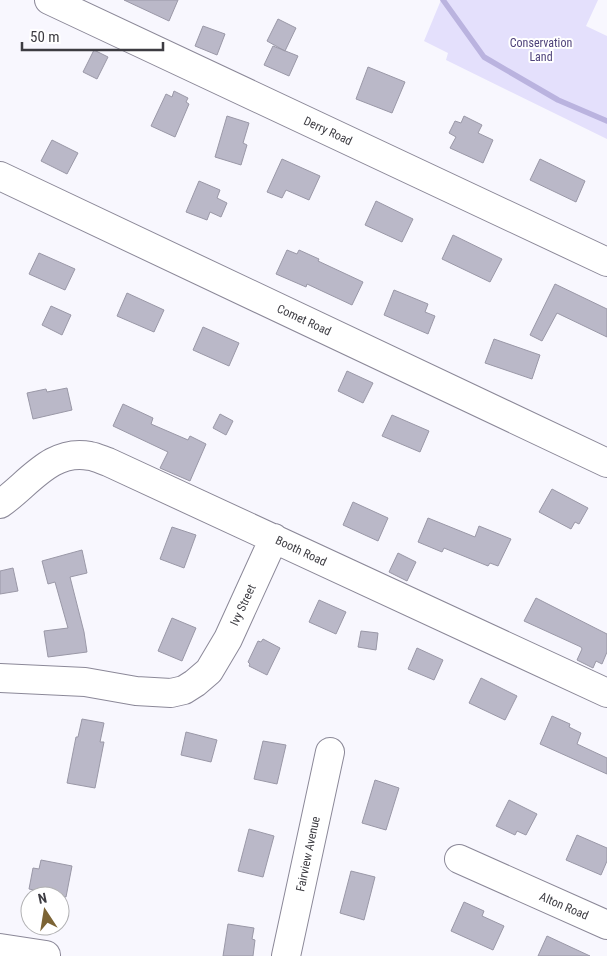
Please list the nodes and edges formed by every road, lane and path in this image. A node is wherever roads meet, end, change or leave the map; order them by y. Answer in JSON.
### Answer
{"nodes":[{"id":1,"x":49,"y":0,"type":"edge"},
{"id":2,"x":0,"y":176,"type":"edge"},
{"id":3,"x":607,"y":262,"type":"edge"},
{"id":4,"x":607,"y":463,"type":"edge"},
{"id":5,"x":0,"y":504,"type":"edge"},
{"id":6,"x":274,"y":538,"type":"junction"},
{"id":7,"x":0,"y":678,"type":"edge"},
{"id":8,"x":607,"y":693,"type":"edge"},
{"id":9,"x":330,"y":752,"type":"dead end"},
{"id":10,"x":459,"y":859,"type":"dead end"},
{"id":11,"x":607,"y":925,"type":"edge"},
{"id":12,"x":0,"y":948,"type":"edge"},
{"id":13,"x":46,"y":954,"type":"dead end"},
{"id":14,"x":286,"y":956,"type":"edge"}],
"edges":[{"from":1,"to":3,"type":"street","name":"Derry Road"},
{"from":2,"to":4,"type":"street","name":"Comet Road"},
{"from":5,"to":6,"type":"street","name":"Booth Road"},
{"from":6,"to":7,"type":"street","name":"Ivy Street"},
{"from":6,"to":8,"type":"street","name":"Booth Road"},
{"from":9,"to":14,"type":"street","name":"Fairview Avenue"},
{"from":10,"to":11,"type":"street","name":"Alton Road"},
{"from":12,"to":13,"type":"street"}]}
